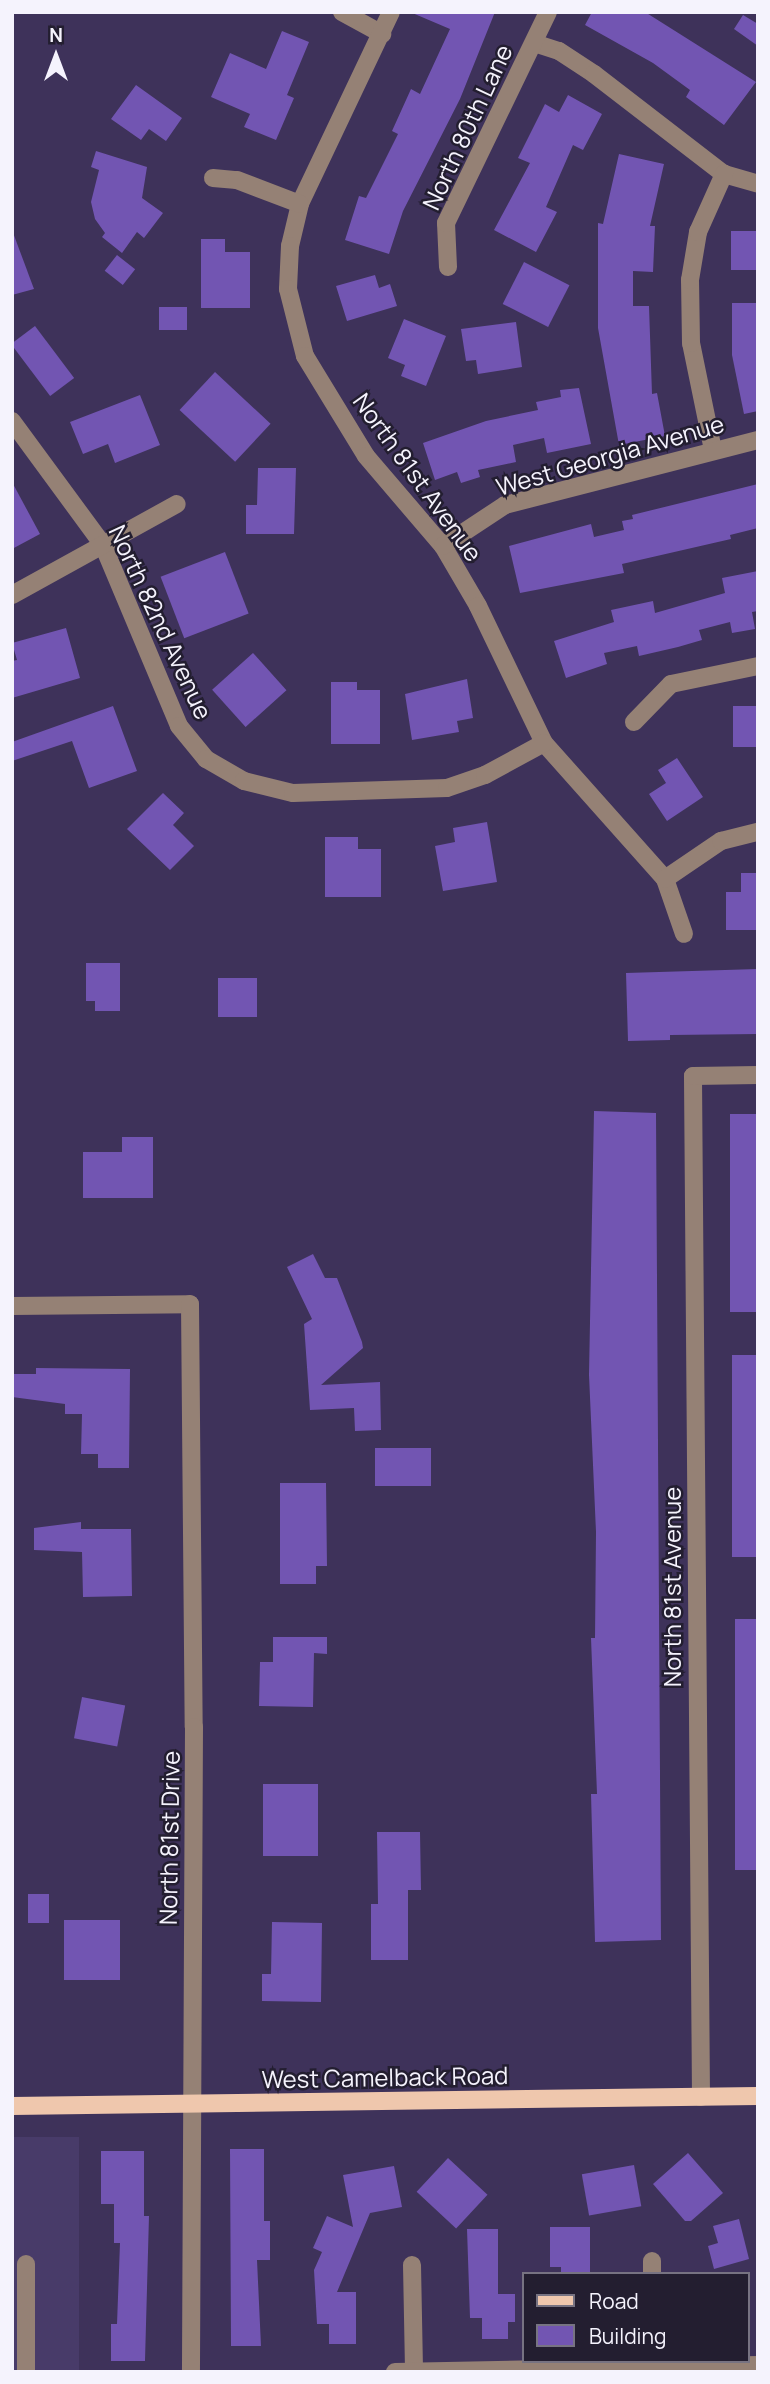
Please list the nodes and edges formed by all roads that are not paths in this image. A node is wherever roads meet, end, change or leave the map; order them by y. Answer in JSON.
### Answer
{"nodes":[{"id":1,"x":342,"y":12,"type":"edge"},
{"id":2,"x":391,"y":12,"type":"edge"},
{"id":3,"x":548,"y":12,"type":"edge"},
{"id":4,"x":382,"y":34,"type":"junction"},
{"id":5,"x":534,"y":43,"type":"junction"},
{"id":6,"x":724,"y":174,"type":"junction"},
{"id":7,"x":213,"y":178,"type":"dead end"},
{"id":8,"x":758,"y":184,"type":"edge"},
{"id":9,"x":300,"y":204,"type":"junction"},
{"id":10,"x":448,"y":267,"type":"dead end"},
{"id":11,"x":12,"y":421,"type":"edge"},
{"id":12,"x":758,"y":440,"type":"edge"},
{"id":13,"x":713,"y":450,"type":"junction"},
{"id":14,"x":177,"y":504,"type":"dead end"},
{"id":15,"x":103,"y":545,"type":"junction"},
{"id":16,"x":443,"y":546,"type":"junction"},
{"id":17,"x":12,"y":595,"type":"edge"},
{"id":18,"x":758,"y":666,"type":"edge"},
{"id":19,"x":634,"y":722,"type":"dead end"},
{"id":20,"x":544,"y":743,"type":"junction"},
{"id":21,"x":758,"y":832,"type":"edge"},
{"id":22,"x":664,"y":879,"type":"junction"},
{"id":23,"x":684,"y":934,"type":"dead end"},
{"id":24,"x":758,"y":1075,"type":"edge"},
{"id":25,"x":12,"y":1306,"type":"edge"},
{"id":26,"x":758,"y":2096,"type":"edge"},
{"id":27,"x":701,"y":2097,"type":"junction"},
{"id":28,"x":191,"y":2104,"type":"junction"},
{"id":29,"x":12,"y":2106,"type":"edge"},
{"id":30,"x":26,"y":2264,"type":"dead end"},
{"id":31,"x":412,"y":2265,"type":"dead end"},
{"id":32,"x":653,"y":2364,"type":"edge"},
{"id":33,"x":758,"y":2365,"type":"edge"},
{"id":34,"x":414,"y":2371,"type":"edge"},
{"id":35,"x":26,"y":2372,"type":"edge"},
{"id":36,"x":191,"y":2372,"type":"edge"},
{"id":37,"x":395,"y":2372,"type":"edge"}],
"edges":[{"from":1,"to":4,"type":"street"},
{"from":2,"to":4,"type":"street","name":"North 81st Avenue"},
{"from":3,"to":5,"type":"street","name":"North 80th Lane"},
{"from":4,"to":9,"type":"street","name":"North 81st Avenue"},
{"from":5,"to":6,"type":"street"},
{"from":5,"to":10,"type":"street","name":"North 80th Lane"},
{"from":6,"to":8,"type":"street"},
{"from":6,"to":13,"type":"street"},
{"from":7,"to":9,"type":"street"},
{"from":9,"to":16,"type":"street","name":"North 81st Avenue"},
{"from":11,"to":15,"type":"street","name":"North 82nd Avenue"},
{"from":12,"to":13,"type":"street","name":"West Georgia Avenue"},
{"from":13,"to":16,"type":"street","name":"West Georgia Avenue"},
{"from":14,"to":15,"type":"street"},
{"from":15,"to":17,"type":"street"},
{"from":15,"to":20,"type":"street","name":"North 82nd Avenue"},
{"from":16,"to":20,"type":"street","name":"North 81st Avenue"},
{"from":18,"to":19,"type":"street"},
{"from":20,"to":22,"type":"street","name":"North 81st Avenue"},
{"from":21,"to":22,"type":"street"},
{"from":22,"to":23,"type":"street","name":"North 81st Avenue"},
{"from":24,"to":27,"type":"street","name":"North 81st Avenue"},
{"from":25,"to":28,"type":"street","name":"North 81st Drive"},
{"from":26,"to":27,"type":"main road","name":"West Camelback Road"},
{"from":27,"to":28,"type":"main road","name":"West Camelback Road"},
{"from":28,"to":29,"type":"main road","name":"West Camelback Road"},
{"from":28,"to":36,"type":"street","name":"North 81st Drive"},
{"from":30,"to":35,"type":"street"},
{"from":31,"to":34,"type":"street"},
{"from":32,"to":33,"type":"street"},
{"from":32,"to":34,"type":"street"},
{"from":34,"to":37,"type":"street"}]}
